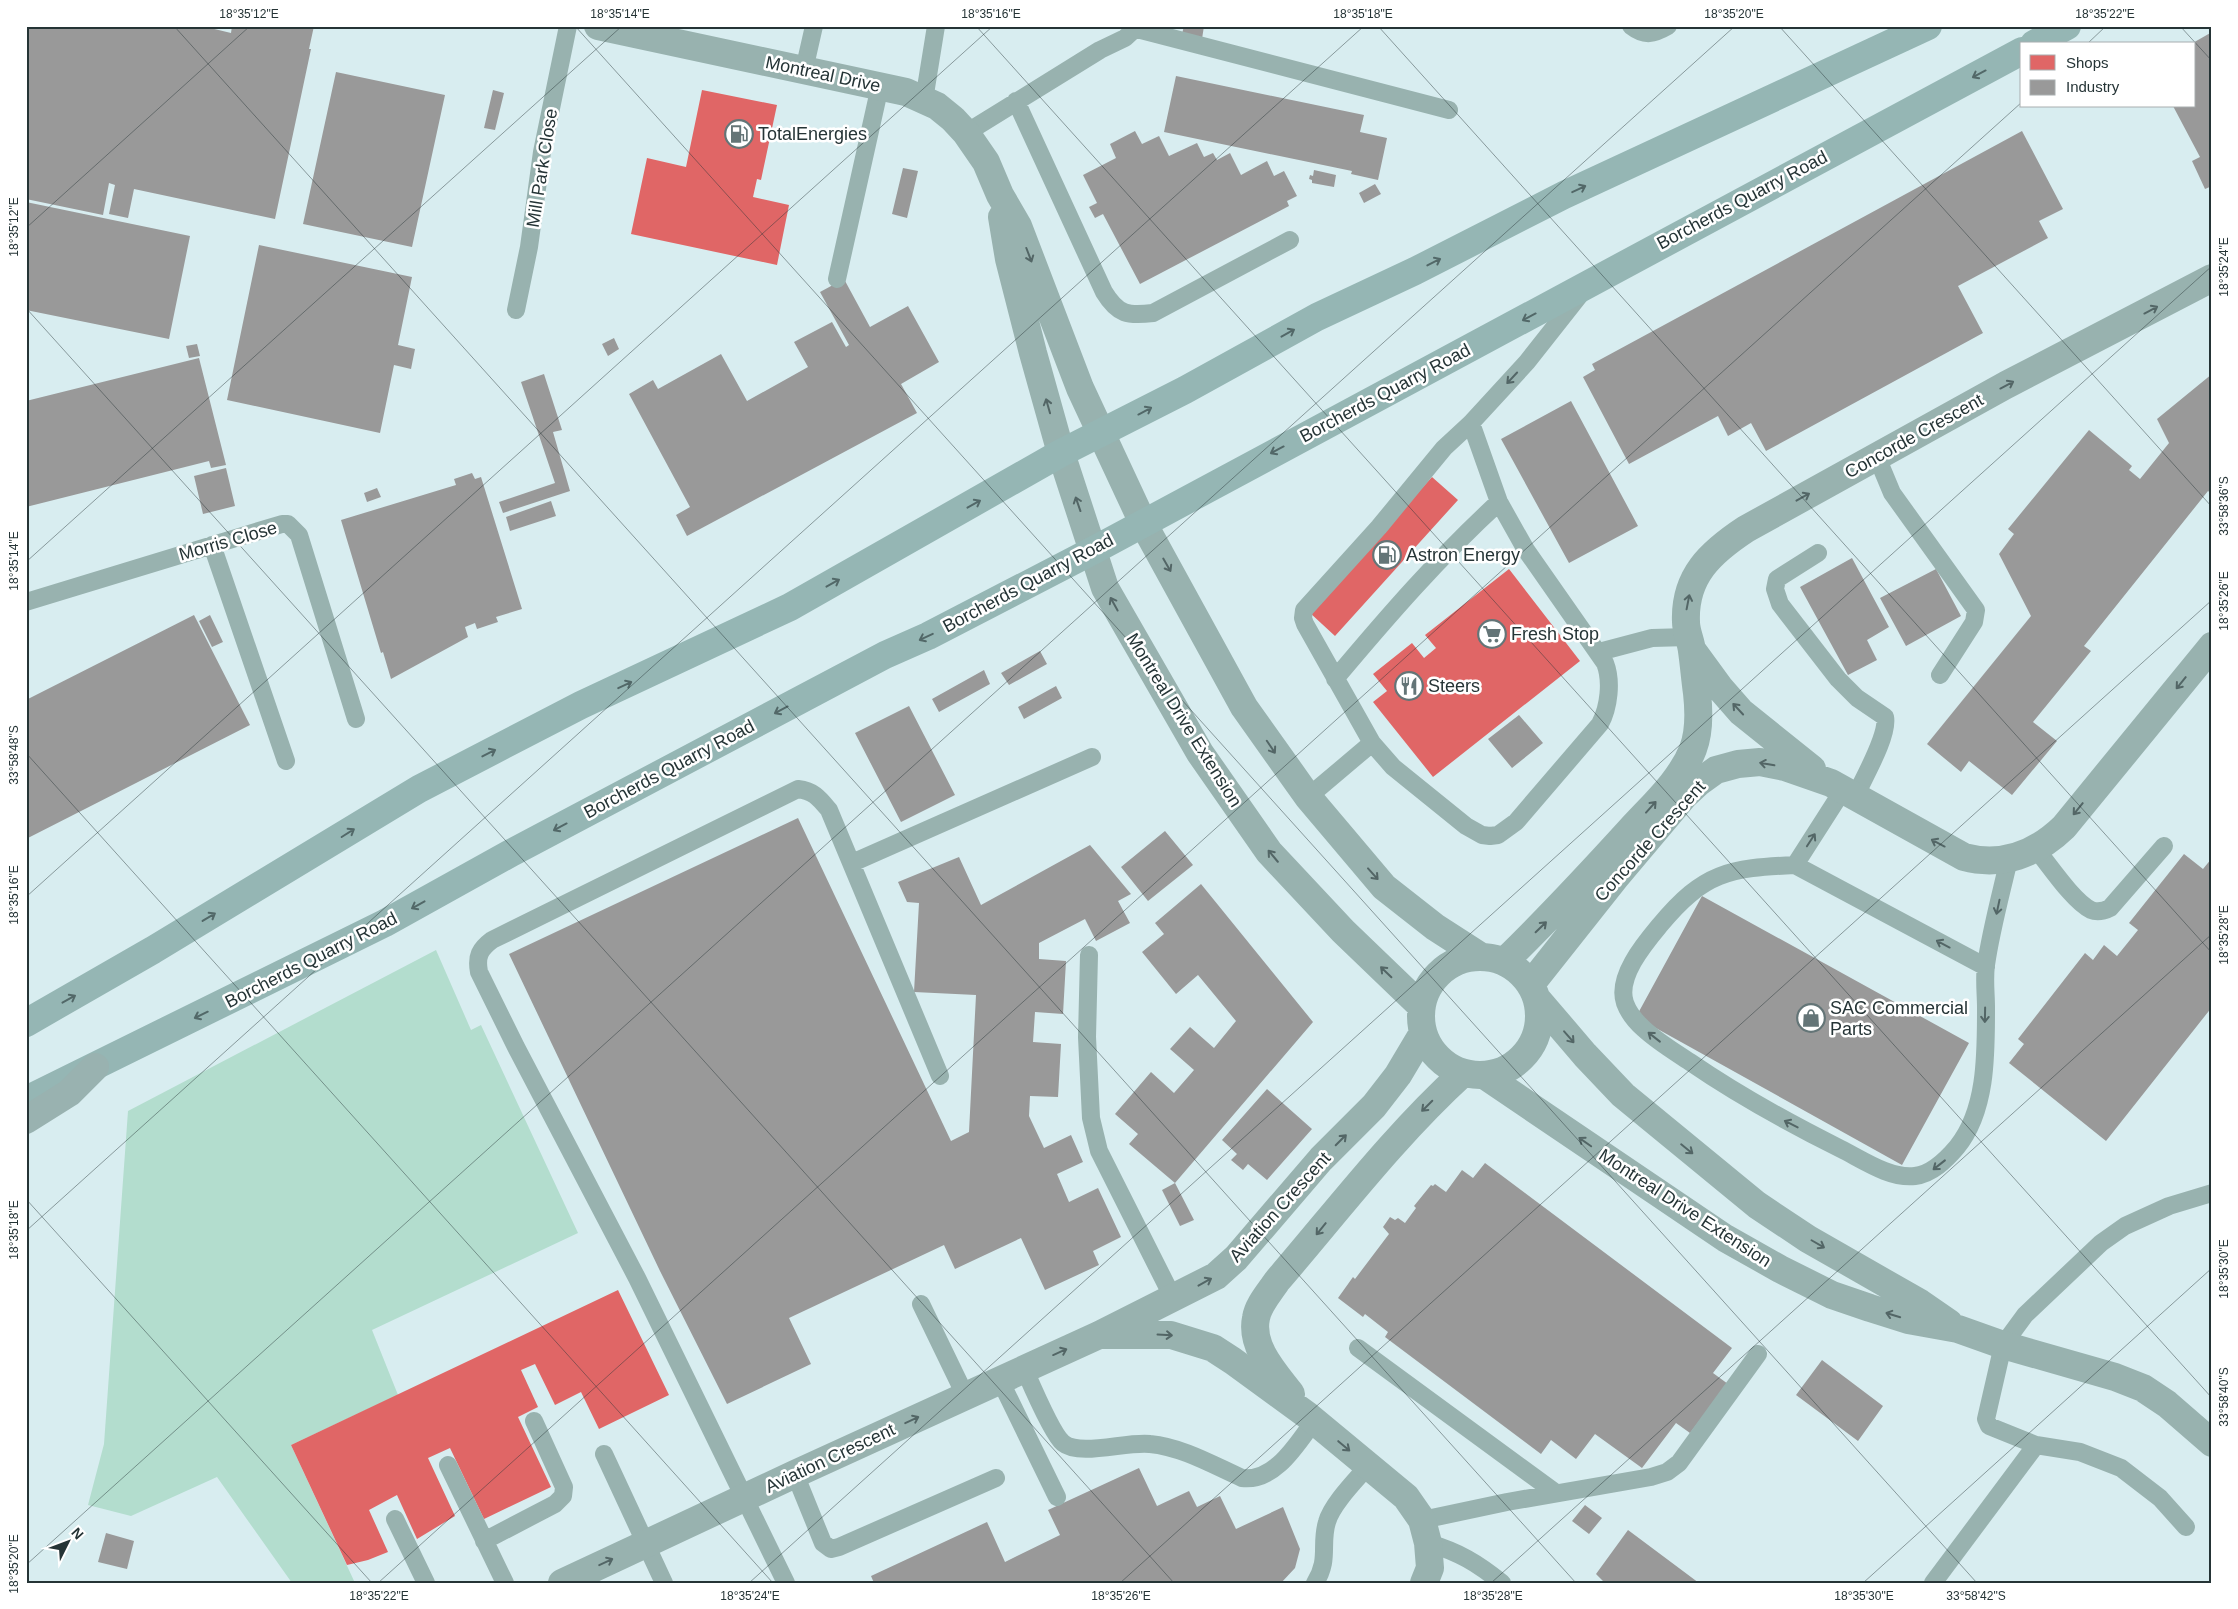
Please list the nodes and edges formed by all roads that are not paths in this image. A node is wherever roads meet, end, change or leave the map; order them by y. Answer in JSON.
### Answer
{"nodes":[{"id":1,"x":568,"y":26,"type":"edge"},
{"id":2,"x":598,"y":26,"type":"edge"},
{"id":3,"x":814,"y":26,"type":"edge"},
{"id":4,"x":936,"y":26,"type":"edge"},
{"id":5,"x":1632,"y":26,"type":"edge"},
{"id":6,"x":1668,"y":26,"type":"edge"},
{"id":7,"x":1928,"y":26,"type":"edge"},
{"id":8,"x":2067,"y":26,"type":"edge"},
{"id":9,"x":1138,"y":28,"type":"edge"},
{"id":10,"x":2038,"y":42,"type":"edge"},
{"id":11,"x":2020,"y":51,"type":"edge"},
{"id":12,"x":804,"y":70,"type":"junction"},
{"id":13,"x":880,"y":86,"type":"junction"},
{"id":14,"x":924,"y":100,"type":"junction"},
{"id":15,"x":1016,"y":101,"type":"junction"},
{"id":16,"x":1449,"y":110,"type":"dead end"},
{"id":17,"x":966,"y":133,"type":"junction"},
{"id":18,"x":1000,"y":196,"type":"junction"},
{"id":19,"x":1290,"y":240,"type":"dead end"},
{"id":20,"x":2212,"y":278,"type":"edge"},
{"id":21,"x":837,"y":279,"type":"dead end"},
{"id":22,"x":1586,"y":286,"type":"junction"},
{"id":23,"x":516,"y":310,"type":"dead end"},
{"id":24,"x":1471,"y":423,"type":"junction"},
{"id":25,"x":1102,"y":434,"type":"junction"},
{"id":26,"x":1061,"y":453,"type":"junction"},
{"id":27,"x":1877,"y":457,"type":"junction"},
{"id":28,"x":1499,"y":502,"type":"junction"},
{"id":29,"x":1143,"y":523,"type":"junction"},
{"id":30,"x":212,"y":546,"type":"junction"},
{"id":31,"x":1094,"y":550,"type":"junction"},
{"id":32,"x":1818,"y":553,"type":"dead end"},
{"id":33,"x":26,"y":602,"type":"edge"},
{"id":34,"x":1690,"y":643,"type":"junction"},
{"id":35,"x":2212,"y":646,"type":"edge"},
{"id":36,"x":1599,"y":652,"type":"junction"},
{"id":37,"x":1940,"y":675,"type":"dead end"},
{"id":38,"x":1336,"y":679,"type":"junction"},
{"id":39,"x":356,"y":719,"type":"dead end"},
{"id":40,"x":1372,"y":743,"type":"junction"},
{"id":41,"x":1092,"y":757,"type":"dead end"},
{"id":42,"x":286,"y":761,"type":"dead end"},
{"id":43,"x":1843,"y":790,"type":"junction"},
{"id":44,"x":1308,"y":797,"type":"junction"},
{"id":45,"x":2164,"y":846,"type":"dead end"},
{"id":46,"x":2036,"y":849,"type":"junction"},
{"id":47,"x":2009,"y":859,"type":"junction"},
{"id":48,"x":852,"y":863,"type":"junction"},
{"id":49,"x":1795,"y":865,"type":"junction"},
{"id":50,"x":1088,"y":954,"type":"dead end"},
{"id":51,"x":1493,"y":958,"type":"junction"},
{"id":52,"x":1986,"y":967,"type":"junction"},
{"id":53,"x":1534,"y":992,"type":"junction"},
{"id":54,"x":1421,"y":1006,"type":"junction"},
{"id":55,"x":26,"y":1023,"type":"edge"},
{"id":56,"x":1423,"y":1033,"type":"junction"},
{"id":57,"x":95,"y":1067,"type":"junction"},
{"id":58,"x":1473,"y":1074,"type":"junction"},
{"id":59,"x":940,"y":1076,"type":"dead end"},
{"id":60,"x":26,"y":1100,"type":"edge"},
{"id":61,"x":26,"y":1120,"type":"edge"},
{"id":62,"x":2212,"y":1193,"type":"edge"},
{"id":63,"x":1173,"y":1298,"type":"junction"},
{"id":64,"x":921,"y":1304,"type":"dead end"},
{"id":65,"x":1958,"y":1329,"type":"junction"},
{"id":66,"x":1099,"y":1335,"type":"junction"},
{"id":67,"x":2003,"y":1344,"type":"junction"},
{"id":68,"x":1358,"y":1348,"type":"dead end"},
{"id":69,"x":1758,"y":1354,"type":"dead end"},
{"id":70,"x":1012,"y":1374,"type":"junction"},
{"id":71,"x":965,"y":1395,"type":"junction"},
{"id":72,"x":1311,"y":1418,"type":"junction"},
{"id":73,"x":534,"y":1421,"type":"dead end"},
{"id":74,"x":2212,"y":1443,"type":"edge"},
{"id":75,"x":2036,"y":1445,"type":"junction"},
{"id":76,"x":604,"y":1454,"type":"dead end"},
{"id":77,"x":448,"y":1465,"type":"dead end"},
{"id":78,"x":1368,"y":1466,"type":"junction"},
{"id":79,"x":795,"y":1474,"type":"junction"},
{"id":80,"x":996,"y":1478,"type":"dead end"},
{"id":81,"x":1556,"y":1493,"type":"junction"},
{"id":82,"x":744,"y":1497,"type":"junction"},
{"id":83,"x":1057,"y":1497,"type":"dead end"},
{"id":84,"x":395,"y":1519,"type":"dead end"},
{"id":85,"x":2186,"y":1527,"type":"dead end"},
{"id":86,"x":1425,"y":1531,"type":"junction"},
{"id":87,"x":484,"y":1541,"type":"junction"},
{"id":88,"x":646,"y":1544,"type":"junction"},
{"id":89,"x":1935,"y":1582,"type":"edge"},
{"id":90,"x":426,"y":1583,"type":"edge"},
{"id":91,"x":505,"y":1583,"type":"edge"},
{"id":92,"x":562,"y":1583,"type":"edge"},
{"id":93,"x":664,"y":1583,"type":"edge"},
{"id":94,"x":786,"y":1583,"type":"edge"},
{"id":95,"x":1315,"y":1583,"type":"edge"},
{"id":96,"x":1424,"y":1583,"type":"edge"},
{"id":97,"x":1502,"y":1583,"type":"edge"}],
"edges":[{"from":1,"to":23,"type":"lane","name":"Mill Park Close"},
{"from":2,"to":12,"type":"street","name":"Montreal Drive"},
{"from":3,"to":12,"type":"lane"},
{"from":4,"to":14,"type":"lane"},
{"from":5,"to":6,"type":"lane"},
{"from":25,"to":7,"type":"main road","one_way":true},
{"from":8,"to":10,"type":"main road"},
{"from":9,"to":15,"type":"lane"},
{"from":9,"to":16,"type":"lane"},
{"from":11,"to":22,"type":"main road","name":"Borcherds Quarry Road","one_way":true},
{"from":12,"to":13,"type":"street","name":"Montreal Drive"},
{"from":13,"to":14,"type":"street","name":"Montreal Drive"},
{"from":13,"to":21,"type":"lane"},
{"from":14,"to":17,"type":"street","name":"Montreal Drive"},
{"from":15,"to":17,"type":"lane"},
{"from":15,"to":19,"type":"lane"},
{"from":17,"to":18,"type":"street","name":"Montreal Drive"},
{"from":18,"to":25,"type":"street","name":"Montreal Drive","one_way":true},
{"from":26,"to":18,"type":"street","name":"Montreal Drive","one_way":true},
{"from":27,"to":20,"type":"street","name":"Concorde Crescent","one_way":true},
{"from":22,"to":24,"type":"lane","one_way":true},
{"from":22,"to":29,"type":"main road","name":"Borcherds Quarry Road","one_way":true},
{"from":24,"to":28,"type":"lane"},
{"from":24,"to":38,"type":"lane"},
{"from":25,"to":26,"type":"main road"},
{"from":25,"to":29,"type":"street","name":"Montreal Drive"},
{"from":31,"to":26,"type":"street","name":"Montreal Drive Extension","one_way":true},
{"from":55,"to":26,"type":"main road","one_way":true},
{"from":34,"to":27,"type":"street","name":"Concorde Crescent","one_way":true},
{"from":27,"to":37,"type":"lane"},
{"from":28,"to":36,"type":"lane"},
{"from":28,"to":38,"type":"lane"},
{"from":29,"to":31,"type":"main road","name":"Borcherds Quarry Road"},
{"from":29,"to":44,"type":"street","one_way":true},
{"from":30,"to":33,"type":"lane","name":"Morris Close"},
{"from":30,"to":39,"type":"lane","name":"Morris Close"},
{"from":30,"to":42,"type":"lane"},
{"from":54,"to":31,"type":"street","name":"Montreal Drive Extension","one_way":true},
{"from":31,"to":57,"type":"main road","name":"Borcherds Quarry Road","one_way":true},
{"from":32,"to":43,"type":"lane"},
{"from":34,"to":36,"type":"lane"},
{"from":43,"to":34,"type":"street","name":"Concorde Crescent","one_way":true},
{"from":51,"to":34,"type":"street","name":"Concorde Crescent","one_way":true},
{"from":35,"to":46,"type":"street","name":"Concorde Crescent","one_way":true},
{"from":36,"to":40,"type":"lane"},
{"from":38,"to":40,"type":"lane"},
{"from":40,"to":44,"type":"lane"},
{"from":41,"to":48,"type":"lane"},
{"from":47,"to":43,"type":"street","name":"Concorde Crescent","one_way":true},
{"from":49,"to":43,"type":"lane","one_way":true},
{"from":43,"to":53,"type":"street","name":"Concorde Crescent","one_way":true},
{"from":44,"to":51,"type":"street","one_way":true},
{"from":45,"to":46,"type":"lane"},
{"from":46,"to":47,"type":"street","name":"Concorde Crescent"},
{"from":47,"to":52,"type":"lane","one_way":true},
{"from":48,"to":59,"type":"lane"},
{"from":48,"to":82,"type":"lane"},
{"from":52,"to":49,"type":"lane","one_way":true},
{"from":52,"to":49,"type":"lane","one_way":true},
{"from":50,"to":63,"type":"lane"},
{"from":51,"to":53,"type":"street"},
{"from":51,"to":54,"type":"street"},
{"from":53,"to":58,"type":"street"},
{"from":53,"to":65,"type":"street","name":"Montreal Drive Extension","one_way":true},
{"from":54,"to":56,"type":"street"},
{"from":56,"to":58,"type":"street"},
{"from":63,"to":56,"type":"street","name":"Aviation Crescent","one_way":true},
{"from":57,"to":60,"type":"main road","name":"Borcherds Quarry Road"},
{"from":57,"to":61,"type":"highway"},
{"from":65,"to":58,"type":"street","name":"Montreal Drive Extension","one_way":true},
{"from":58,"to":72,"type":"street","name":"Aviation Crescent","one_way":true},
{"from":62,"to":67,"type":"lane"},
{"from":63,"to":66,"type":"street","name":"Aviation Crescent"},
{"from":64,"to":71,"type":"lane"},
{"from":65,"to":67,"type":"street","name":"Montreal Drive Extension"},
{"from":70,"to":66,"type":"street","name":"Aviation Crescent","one_way":true},
{"from":66,"to":72,"type":"street","name":"Aviation Crescent","one_way":true},
{"from":67,"to":74,"type":"street","name":"Montreal Drive Extension"},
{"from":67,"to":75,"type":"lane"},
{"from":68,"to":81,"type":"lane"},
{"from":69,"to":81,"type":"lane"},
{"from":70,"to":71,"type":"street","name":"Aviation Crescent"},
{"from":70,"to":72,"type":"lane"},
{"from":70,"to":83,"type":"lane"},
{"from":79,"to":71,"type":"street","name":"Aviation Crescent","one_way":true},
{"from":72,"to":78,"type":"street","name":"Aviation Crescent","one_way":true},
{"from":73,"to":87,"type":"lane"},
{"from":75,"to":85,"type":"lane"},
{"from":75,"to":89,"type":"lane"},
{"from":76,"to":88,"type":"lane"},
{"from":77,"to":87,"type":"lane"},
{"from":78,"to":86,"type":"street","name":"Aviation Crescent"},
{"from":78,"to":95,"type":"lane"},
{"from":79,"to":80,"type":"lane"},
{"from":79,"to":82,"type":"street","name":"Aviation Crescent"},
{"from":81,"to":86,"type":"lane"},
{"from":82,"to":88,"type":"street","name":"Aviation Crescent"},
{"from":82,"to":94,"type":"lane"},
{"from":84,"to":90,"type":"lane"},
{"from":86,"to":96,"type":"street"},
{"from":86,"to":97,"type":"lane"},
{"from":87,"to":91,"type":"lane"},
{"from":92,"to":88,"type":"street","name":"Aviation Crescent","one_way":true},
{"from":88,"to":93,"type":"lane"}]}
